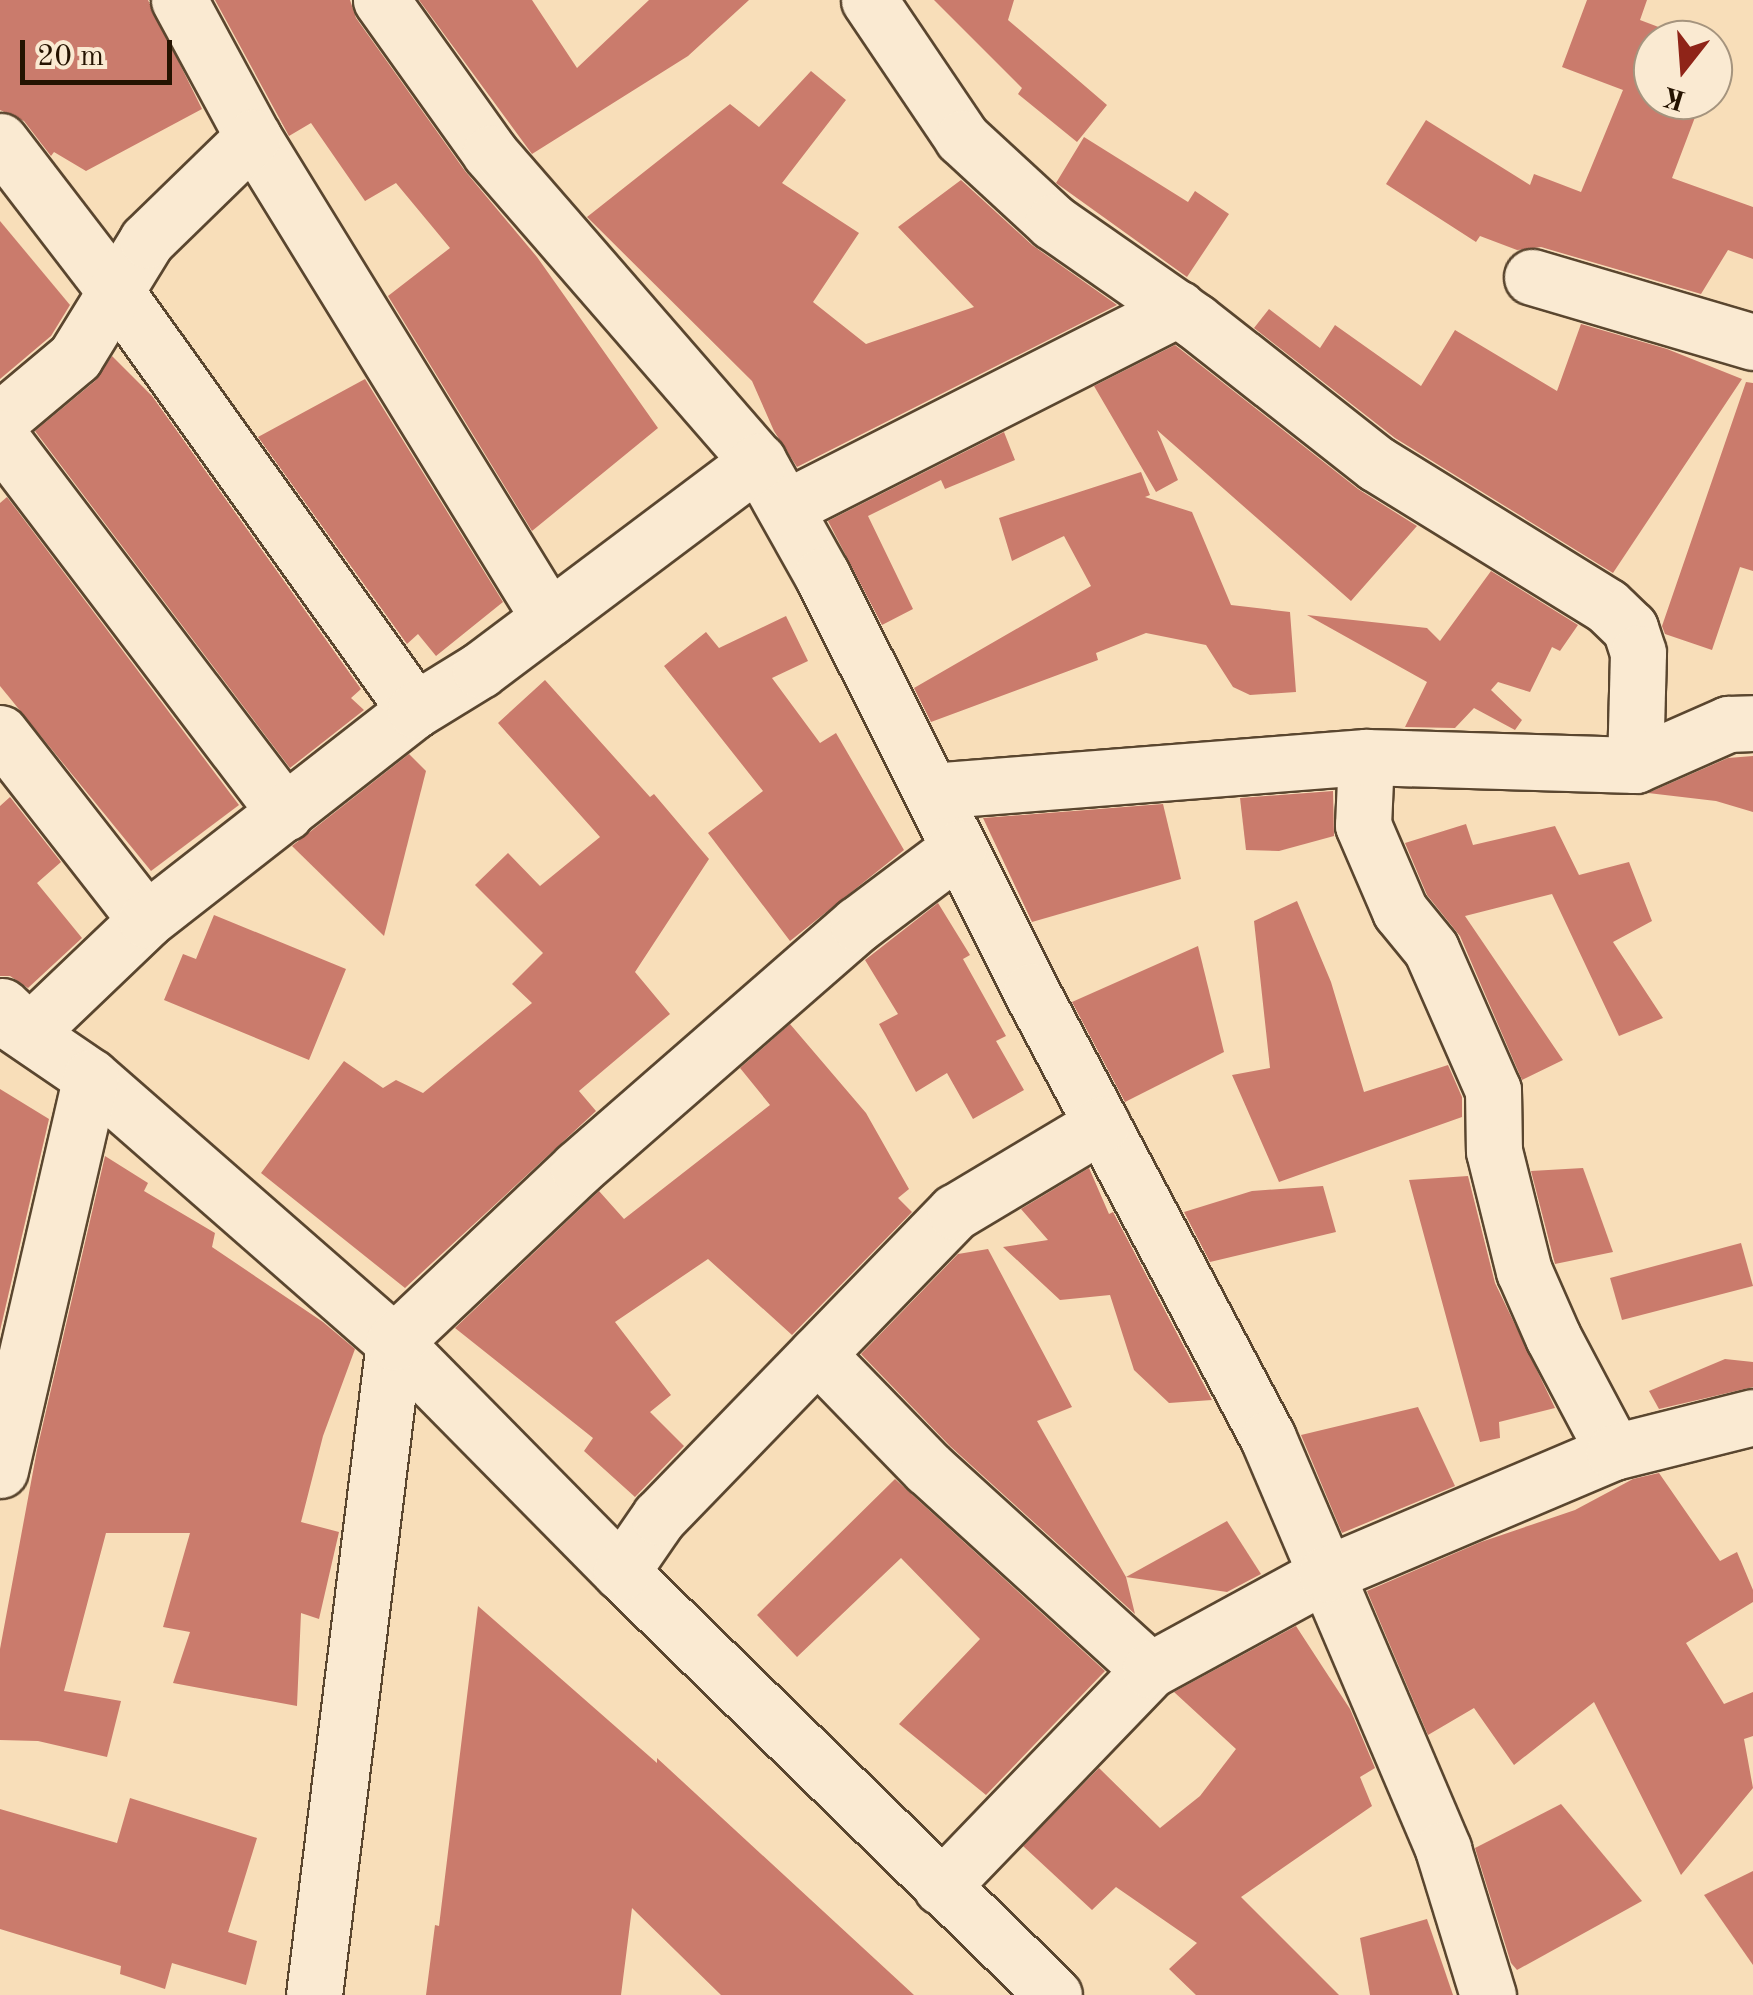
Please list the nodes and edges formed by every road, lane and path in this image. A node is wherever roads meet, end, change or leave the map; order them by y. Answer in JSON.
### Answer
{"nodes":[{"id":1,"x":179,"y":0,"type":"edge"},
{"id":2,"x":381,"y":0,"type":"edge"},
{"id":3,"x":869,"y":0,"type":"edge"},
{"id":4,"x":254,"y":137,"type":"junction"},
{"id":5,"x":0,"y":141,"type":"edge"},
{"id":6,"x":1532,"y":278,"type":"dead end"},
{"id":7,"x":116,"y":292,"type":"junction"},
{"id":8,"x":1178,"y":309,"type":"junction"},
{"id":9,"x":1753,"y":342,"type":"edge"},
{"id":10,"x":0,"y":420,"type":"edge"},
{"id":11,"x":0,"y":436,"type":"edge"},
{"id":12,"x":758,"y":461,"type":"junction"},
{"id":13,"x":785,"y":508,"type":"junction"},
{"id":14,"x":550,"y":618,"type":"junction"},
{"id":15,"x":415,"y":710,"type":"junction"},
{"id":16,"x":1753,"y":723,"type":"edge"},
{"id":17,"x":0,"y":733,"type":"edge"},
{"id":18,"x":1366,"y":757,"type":"junction"},
{"id":19,"x":1635,"y":765,"type":"junction"},
{"id":20,"x":930,"y":791,"type":"junction"},
{"id":21,"x":285,"y":813,"type":"junction"},
{"id":22,"x":960,"y":848,"type":"junction"},
{"id":23,"x":146,"y":920,"type":"junction"},
{"id":24,"x":10,"y":1017,"type":"edge"},
{"id":25,"x":91,"y":1076,"type":"junction"},
{"id":26,"x":1102,"y":1124,"type":"junction"},
{"id":27,"x":394,"y":1342,"type":"junction"},
{"id":28,"x":817,"y":1354,"type":"junction"},
{"id":29,"x":1753,"y":1418,"type":"edge"},
{"id":30,"x":2,"y":1452,"type":"edge"},
{"id":31,"x":1614,"y":1452,"type":"junction"},
{"id":32,"x":620,"y":1572,"type":"junction"},
{"id":33,"x":1326,"y":1574,"type":"junction"},
{"id":34,"x":1150,"y":1670,"type":"junction"},
{"id":35,"x":941,"y":1888,"type":"junction"},
{"id":36,"x":314,"y":1995,"type":"edge"},
{"id":37,"x":1054,"y":1995,"type":"edge"},
{"id":38,"x":1488,"y":1995,"type":"edge"}],
"edges":[{"from":1,"to":4,"type":"street"},
{"from":2,"to":12,"type":"street"},
{"from":3,"to":8,"type":"street"},
{"from":4,"to":7,"type":"street"},
{"from":4,"to":14,"type":"street"},
{"from":5,"to":7,"type":"street"},
{"from":6,"to":9,"type":"street"},
{"from":7,"to":10,"type":"street"},
{"from":7,"to":15,"type":"street"},
{"from":8,"to":13,"type":"street"},
{"from":8,"to":19,"type":"street"},
{"from":11,"to":21,"type":"street"},
{"from":12,"to":13,"type":"street"},
{"from":12,"to":14,"type":"street"},
{"from":13,"to":20,"type":"street"},
{"from":14,"to":15,"type":"street"},
{"from":15,"to":21,"type":"street"},
{"from":16,"to":19,"type":"street"},
{"from":17,"to":23,"type":"street"},
{"from":18,"to":19,"type":"street"},
{"from":18,"to":20,"type":"street"},
{"from":18,"to":31,"type":"street"},
{"from":20,"to":22,"type":"street"},
{"from":21,"to":23,"type":"street"},
{"from":22,"to":26,"type":"street"},
{"from":22,"to":27,"type":"street"},
{"from":23,"to":24,"type":"street"},
{"from":24,"to":25,"type":"street"},
{"from":25,"to":27,"type":"street"},
{"from":25,"to":30,"type":"street"},
{"from":26,"to":28,"type":"street"},
{"from":26,"to":33,"type":"street"},
{"from":27,"to":32,"type":"street"},
{"from":27,"to":36,"type":"street"},
{"from":28,"to":32,"type":"street"},
{"from":28,"to":34,"type":"street"},
{"from":29,"to":31,"type":"street"},
{"from":31,"to":33,"type":"street"},
{"from":32,"to":35,"type":"street"},
{"from":33,"to":34,"type":"street"},
{"from":33,"to":38,"type":"street"},
{"from":34,"to":35,"type":"street"},
{"from":35,"to":37,"type":"street"}]}
